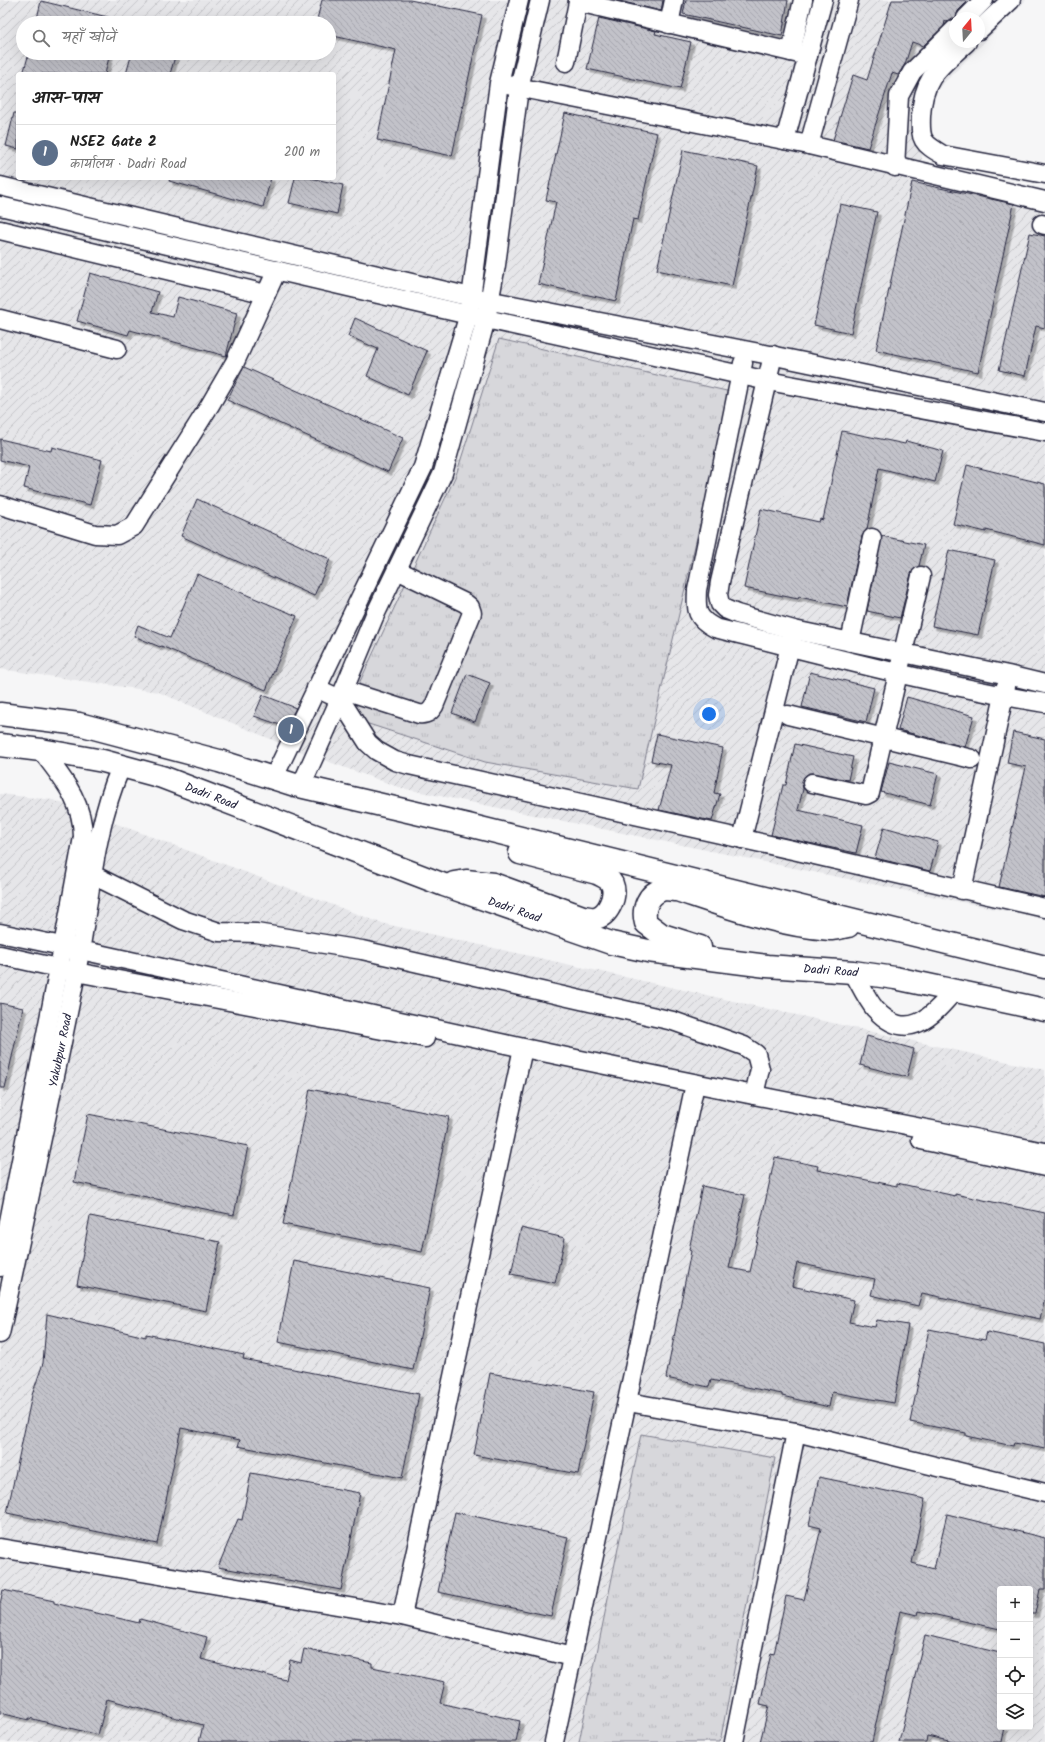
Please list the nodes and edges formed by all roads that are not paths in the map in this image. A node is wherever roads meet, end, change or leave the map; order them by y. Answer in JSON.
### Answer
{"nodes":[{"id":1,"x":520,"y":0,"type":"edge"},
{"id":2,"x":540,"y":0,"type":"edge"},
{"id":3,"x":674,"y":0,"type":"edge"},
{"id":4,"x":803,"y":0,"type":"edge"},
{"id":5,"x":823,"y":0,"type":"edge"},
{"id":6,"x":849,"y":0,"type":"edge"},
{"id":7,"x":984,"y":0,"type":"edge"},
{"id":8,"x":1011,"y":0,"type":"edge"},
{"id":9,"x":578,"y":1,"type":"edge"},
{"id":10,"x":972,"y":12,"type":"edge"},
{"id":11,"x":669,"y":24,"type":"junction"},
{"id":12,"x":985,"y":24,"type":"edge"},
{"id":13,"x":949,"y":35,"type":"edge"},
{"id":14,"x":961,"y":48,"type":"edge"},
{"id":15,"x":799,"y":54,"type":"junction"},
{"id":16,"x":566,"y":62,"type":"dead end"},
{"id":17,"x":499,"y":83,"type":"junction"},
{"id":18,"x":519,"y":88,"type":"junction"},
{"id":19,"x":785,"y":140,"type":"junction"},
{"id":20,"x":809,"y":145,"type":"junction"},
{"id":21,"x":895,"y":166,"type":"junction"},
{"id":22,"x":1045,"y":174,"type":"edge"},
{"id":23,"x":2,"y":187,"type":"edge"},
{"id":24,"x":1045,"y":201,"type":"edge"},
{"id":25,"x":0,"y":207,"type":"edge"},
{"id":26,"x":0,"y":230,"type":"edge"},
{"id":27,"x":277,"y":270,"type":"junction"},
{"id":28,"x":266,"y":294,"type":"junction"},
{"id":29,"x":489,"y":301,"type":"junction"},
{"id":30,"x":475,"y":310,"type":"junction"},
{"id":31,"x":0,"y":319,"type":"edge"},
{"id":32,"x":117,"y":349,"type":"dead end"},
{"id":33,"x":745,"y":351,"type":"junction"},
{"id":34,"x":774,"y":355,"type":"junction"},
{"id":35,"x":741,"y":375,"type":"junction"},
{"id":36,"x":768,"y":381,"type":"junction"},
{"id":37,"x":1045,"y":412,"type":"edge"},
{"id":38,"x":1045,"y":432,"type":"edge"},
{"id":39,"x":0,"y":505,"type":"edge"},
{"id":40,"x":872,"y":538,"type":"dead end"},
{"id":41,"x":386,"y":543,"type":"junction"},
{"id":42,"x":405,"y":553,"type":"junction"},
{"id":43,"x":397,"y":570,"type":"junction"},
{"id":44,"x":921,"y":576,"type":"dead end"},
{"id":45,"x":697,"y":604,"type":"junction"},
{"id":46,"x":720,"y":604,"type":"junction"},
{"id":47,"x":793,"y":638,"type":"junction"},
{"id":48,"x":850,"y":642,"type":"junction"},
{"id":49,"x":903,"y":653,"type":"junction"},
{"id":50,"x":898,"y":672,"type":"junction"},
{"id":51,"x":1008,"y":674,"type":"junction"},
{"id":52,"x":1045,"y":684,"type":"edge"},
{"id":53,"x":316,"y":688,"type":"junction"},
{"id":54,"x":342,"y":695,"type":"junction"},
{"id":55,"x":1003,"y":696,"type":"junction"},
{"id":56,"x":1045,"y":703,"type":"edge"},
{"id":57,"x":0,"y":714,"type":"edge"},
{"id":58,"x":788,"y":715,"type":"dead end"},
{"id":59,"x":883,"y":739,"type":"junction"},
{"id":60,"x":0,"y":745,"type":"edge"},
{"id":61,"x":41,"y":750,"type":"junction"},
{"id":62,"x":972,"y":759,"type":"dead end"},
{"id":63,"x":121,"y":767,"type":"junction"},
{"id":64,"x":273,"y":779,"type":"junction"},
{"id":65,"x":812,"y":783,"type":"dead end"},
{"id":66,"x":301,"y":786,"type":"junction"},
{"id":67,"x":468,"y":825,"type":"junction"},
{"id":68,"x":742,"y":839,"type":"junction"},
{"id":69,"x":93,"y":874,"type":"junction"},
{"id":70,"x":444,"y":885,"type":"junction"},
{"id":71,"x":962,"y":890,"type":"junction"},
{"id":72,"x":1045,"y":908,"type":"edge"},
{"id":73,"x":866,"y":923,"type":"junction"},
{"id":74,"x":0,"y":934,"type":"edge"},
{"id":75,"x":63,"y":946,"type":"junction"},
{"id":76,"x":80,"y":950,"type":"junction"},
{"id":77,"x":0,"y":955,"type":"edge"},
{"id":78,"x":767,"y":966,"type":"junction"},
{"id":79,"x":1045,"y":967,"type":"edge"},
{"id":80,"x":59,"y":968,"type":"junction"},
{"id":81,"x":76,"y":972,"type":"junction"},
{"id":82,"x":853,"y":972,"type":"junction"},
{"id":83,"x":955,"y":990,"type":"junction"},
{"id":84,"x":1045,"y":1010,"type":"edge"},
{"id":85,"x":522,"y":1053,"type":"junction"},
{"id":86,"x":694,"y":1089,"type":"junction"},
{"id":87,"x":754,"y":1095,"type":"junction"},
{"id":88,"x":1045,"y":1152,"type":"edge"},
{"id":89,"x":1045,"y":1167,"type":"edge"},
{"id":90,"x":0,"y":1267,"type":"edge"},
{"id":91,"x":3,"y":1308,"type":"edge"},
{"id":92,"x":0,"y":1334,"type":"edge"},
{"id":93,"x":628,"y":1402,"type":"junction"},
{"id":94,"x":796,"y":1432,"type":"junction"},
{"id":95,"x":1045,"y":1493,"type":"edge"},
{"id":96,"x":0,"y":1548,"type":"edge"},
{"id":97,"x":402,"y":1616,"type":"junction"},
{"id":98,"x":572,"y":1657,"type":"junction"},
{"id":99,"x":554,"y":1742,"type":"edge"},
{"id":100,"x":734,"y":1742,"type":"edge"}],
"edges":[{"from":1,"to":17,"type":"street"},
{"from":2,"to":18,"type":"street"},
{"from":3,"to":11,"type":"street"},
{"from":4,"to":15,"type":"street"},
{"from":5,"to":15,"type":"street"},
{"from":6,"to":20,"type":"street"},
{"from":7,"to":10,"type":"street"},
{"from":8,"to":12,"type":"street"},
{"from":9,"to":11,"type":"street"},
{"from":9,"to":16,"type":"street"},
{"from":11,"to":15,"type":"street"},
{"from":13,"to":21,"type":"street"},
{"from":14,"to":22,"type":"street"},
{"from":15,"to":19,"type":"street"},
{"from":17,"to":18,"type":"street"},
{"from":17,"to":30,"type":"street"},
{"from":18,"to":19,"type":"street"},
{"from":18,"to":29,"type":"street"},
{"from":19,"to":20,"type":"street"},
{"from":20,"to":21,"type":"street"},
{"from":21,"to":24,"type":"street"},
{"from":23,"to":25,"type":"street"},
{"from":23,"to":30,"type":"street"},
{"from":25,"to":27,"type":"street"},
{"from":26,"to":28,"type":"street"},
{"from":27,"to":28,"type":"street"},
{"from":27,"to":30,"type":"street"},
{"from":28,"to":39,"type":"street"},
{"from":29,"to":30,"type":"street"},
{"from":29,"to":33,"type":"street"},
{"from":30,"to":35,"type":"street"},
{"from":30,"to":41,"type":"street"},
{"from":30,"to":42,"type":"street"},
{"from":31,"to":32,"type":"street"},
{"from":33,"to":34,"type":"street"},
{"from":33,"to":35,"type":"street"},
{"from":34,"to":36,"type":"street"},
{"from":34,"to":37,"type":"street"},
{"from":35,"to":36,"type":"street"},
{"from":35,"to":45,"type":"street"},
{"from":36,"to":38,"type":"street"},
{"from":36,"to":46,"type":"street"},
{"from":40,"to":48,"type":"street"},
{"from":41,"to":42,"type":"street"},
{"from":41,"to":53,"type":"street"},
{"from":42,"to":43,"type":"street"},
{"from":43,"to":54,"type":"street"},
{"from":43,"to":54,"type":"street"},
{"from":44,"to":49,"type":"street"},
{"from":45,"to":46,"type":"street"},
{"from":45,"to":47,"type":"street"},
{"from":46,"to":47,"type":"street"},
{"from":47,"to":48,"type":"street"},
{"from":47,"to":50,"type":"street"},
{"from":47,"to":68,"type":"street"},
{"from":48,"to":49,"type":"street"},
{"from":49,"to":50,"type":"street"},
{"from":49,"to":51,"type":"street"},
{"from":50,"to":55,"type":"street"},
{"from":50,"to":59,"type":"street"},
{"from":51,"to":52,"type":"street"},
{"from":51,"to":55,"type":"street"},
{"from":53,"to":54,"type":"street"},
{"from":53,"to":64,"type":"street"},
{"from":54,"to":66,"type":"street"},
{"from":54,"to":68,"type":"street"},
{"from":55,"to":56,"type":"street"},
{"from":55,"to":71,"type":"street"},
{"from":57,"to":64,"type":"main road"},
{"from":58,"to":59,"type":"street"},
{"from":59,"to":62,"type":"street"},
{"from":59,"to":65,"type":"street"},
{"from":60,"to":61,"type":"main road","name":"Dadri Road"},
{"from":61,"to":63,"type":"main road","name":"Dadri Road"},
{"from":61,"to":75,"type":"street","name":"Yakubpur Road"},
{"from":63,"to":69,"type":"street","name":"Yakubpur Road"},
{"from":63,"to":70,"type":"main road","name":"Dadri Road"},
{"from":64,"to":66,"type":"main road"},
{"from":66,"to":67,"type":"main road"},
{"from":67,"to":70,"type":"main road"},
{"from":67,"to":73,"type":"main road"},
{"from":68,"to":71,"type":"street"},
{"from":69,"to":76,"type":"street","name":"Yakubpur Road"},
{"from":69,"to":87,"type":"street"},
{"from":70,"to":78,"type":"main road","name":"Dadri Road"},
{"from":71,"to":72,"type":"street"},
{"from":73,"to":78,"type":"main road"},
{"from":73,"to":79,"type":"main road"},
{"from":74,"to":75,"type":"street"},
{"from":75,"to":76,"type":"street"},
{"from":75,"to":80,"type":"street","name":"Yakubpur Road"},
{"from":76,"to":81,"type":"street","name":"Yakubpur Road"},
{"from":76,"to":85,"type":"street"},
{"from":77,"to":80,"type":"street"},
{"from":78,"to":82,"type":"main road","name":"Dadri Road"},
{"from":80,"to":81,"type":"street"},
{"from":80,"to":90,"type":"street","name":"Yakubpur Road"},
{"from":81,"to":85,"type":"street"},
{"from":81,"to":91,"type":"street","name":"Yakubpur Road"},
{"from":82,"to":83,"type":"main road","name":"Dadri Road"},
{"from":82,"to":83,"type":"street"},
{"from":83,"to":84,"type":"main road","name":"Dadri Road"},
{"from":85,"to":86,"type":"street"},
{"from":85,"to":97,"type":"street"},
{"from":86,"to":87,"type":"street"},
{"from":86,"to":89,"type":"street"},
{"from":86,"to":93,"type":"street"},
{"from":87,"to":88,"type":"street"},
{"from":91,"to":92,"type":"street","name":"Yakubpur Road"},
{"from":93,"to":94,"type":"street"},
{"from":93,"to":98,"type":"street"},
{"from":94,"to":95,"type":"street"},
{"from":94,"to":100,"type":"street"},
{"from":96,"to":97,"type":"street"},
{"from":97,"to":98,"type":"street"},
{"from":98,"to":99,"type":"street"}]}
